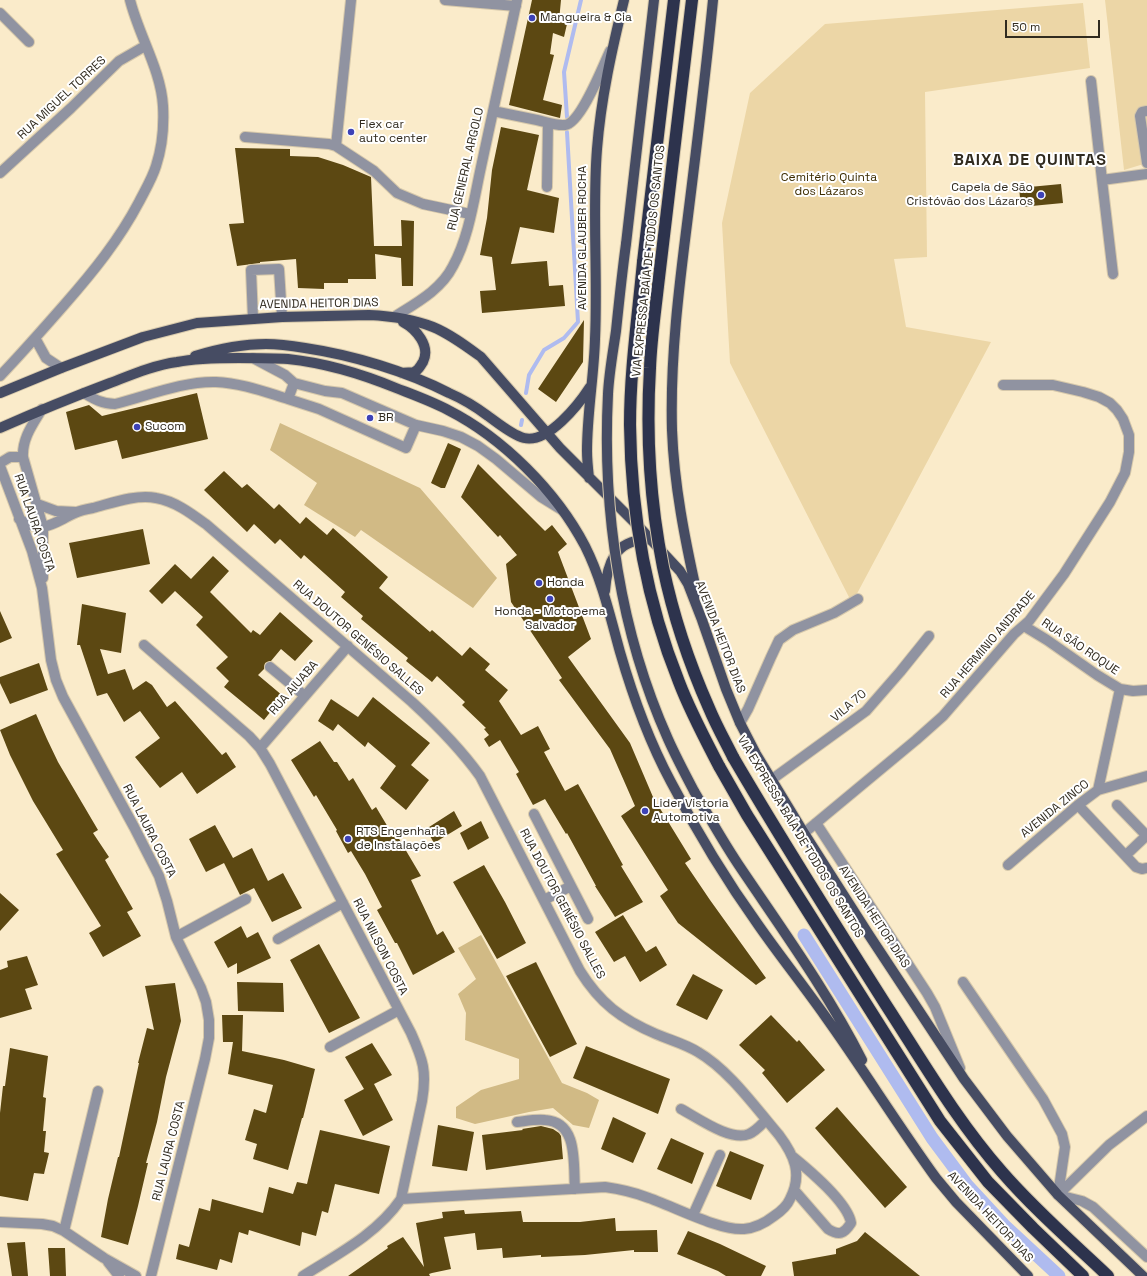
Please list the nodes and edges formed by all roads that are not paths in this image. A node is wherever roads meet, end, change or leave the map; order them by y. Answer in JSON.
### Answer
{"nodes":[{"id":1,"x":130,"y":0,"type":"edge"},
{"id":2,"x":351,"y":0,"type":"edge"},
{"id":3,"x":445,"y":0,"type":"edge"},
{"id":4,"x":624,"y":0,"type":"edge"},
{"id":5,"x":654,"y":0,"type":"edge"},
{"id":6,"x":674,"y":0,"type":"edge"},
{"id":7,"x":692,"y":0,"type":"edge"},
{"id":8,"x":713,"y":0,"type":"edge"},
{"id":9,"x":516,"y":3,"type":"edge"},
{"id":10,"x":0,"y":13,"type":"edge"},
{"id":11,"x":29,"y":42,"type":"dead end"},
{"id":12,"x":614,"y":43,"type":"junction"},
{"id":13,"x":145,"y":46,"type":"junction"},
{"id":14,"x":1091,"y":81,"type":"dead end"},
{"id":15,"x":493,"y":111,"type":"junction"},
{"id":16,"x":1147,"y":111,"type":"edge"},
{"id":17,"x":548,"y":123,"type":"junction"},
{"id":18,"x":245,"y":137,"type":"dead end"},
{"id":19,"x":336,"y":146,"type":"junction"},
{"id":20,"x":1147,"y":163,"type":"edge"},
{"id":21,"x":0,"y":173,"type":"edge"},
{"id":22,"x":1147,"y":174,"type":"edge"},
{"id":23,"x":1102,"y":180,"type":"junction"},
{"id":24,"x":547,"y":187,"type":"dead end"},
{"id":25,"x":470,"y":214,"type":"junction"},
{"id":26,"x":1113,"y":274,"type":"dead end"},
{"id":27,"x":282,"y":317,"type":"junction"},
{"id":28,"x":394,"y":317,"type":"junction"},
{"id":29,"x":253,"y":319,"type":"junction"},
{"id":30,"x":35,"y":338,"type":"junction"},
{"id":31,"x":253,"y":358,"type":"junction"},
{"id":32,"x":177,"y":362,"type":"junction"},
{"id":33,"x":61,"y":368,"type":"junction"},
{"id":34,"x":400,"y":373,"type":"junction"},
{"id":35,"x":0,"y":376,"type":"edge"},
{"id":36,"x":294,"y":382,"type":"junction"},
{"id":37,"x":591,"y":385,"type":"junction"},
{"id":38,"x":1003,"y":385,"type":"dead end"},
{"id":39,"x":325,"y":391,"type":"junction"},
{"id":40,"x":0,"y":393,"type":"edge"},
{"id":41,"x":84,"y":393,"type":"junction"},
{"id":42,"x":288,"y":399,"type":"junction"},
{"id":43,"x":42,"y":409,"type":"junction"},
{"id":44,"x":319,"y":410,"type":"junction"},
{"id":45,"x":416,"y":425,"type":"junction"},
{"id":46,"x":0,"y":428,"type":"edge"},
{"id":47,"x":547,"y":433,"type":"junction"},
{"id":48,"x":23,"y":457,"type":"junction"},
{"id":49,"x":0,"y":464,"type":"edge"},
{"id":50,"x":589,"y":478,"type":"junction"},
{"id":51,"x":37,"y":504,"type":"junction"},
{"id":52,"x":76,"y":512,"type":"junction"},
{"id":53,"x":564,"y":512,"type":"junction"},
{"id":54,"x":19,"y":520,"type":"junction"},
{"id":55,"x":44,"y":527,"type":"junction"},
{"id":56,"x":652,"y":540,"type":"junction"},
{"id":57,"x":42,"y":588,"type":"junction"},
{"id":58,"x":605,"y":595,"type":"junction"},
{"id":59,"x":858,"y":599,"type":"dead end"},
{"id":60,"x":702,"y":620,"type":"junction"},
{"id":61,"x":1024,"y":626,"type":"junction"},
{"id":62,"x":929,"y":636,"type":"dead end"},
{"id":63,"x":144,"y":645,"type":"dead end"},
{"id":64,"x":348,"y":646,"type":"junction"},
{"id":65,"x":270,"y":667,"type":"dead end"},
{"id":66,"x":1120,"y":689,"type":"junction"},
{"id":67,"x":1147,"y":690,"type":"edge"},
{"id":68,"x":305,"y":696,"type":"junction"},
{"id":69,"x":740,"y":722,"type":"junction"},
{"id":70,"x":260,"y":748,"type":"junction"},
{"id":71,"x":1147,"y":776,"type":"edge"},
{"id":72,"x":771,"y":780,"type":"junction"},
{"id":73,"x":1098,"y":790,"type":"junction"},
{"id":74,"x":694,"y":791,"type":"joint"},
{"id":75,"x":1078,"y":805,"type":"junction"},
{"id":76,"x":1118,"y":805,"type":"dead end"},
{"id":77,"x":534,"y":814,"type":"dead end"},
{"id":78,"x":816,"y":824,"type":"junction"},
{"id":79,"x":804,"y":833,"type":"junction"},
{"id":80,"x":1147,"y":835,"type":"edge"},
{"id":81,"x":1126,"y":855,"type":"junction"},
{"id":82,"x":1008,"y":865,"type":"dead end"},
{"id":83,"x":1147,"y":868,"type":"edge"},
{"id":84,"x":571,"y":886,"type":"junction"},
{"id":85,"x":246,"y":899,"type":"dead end"},
{"id":86,"x":544,"y":900,"type":"junction"},
{"id":87,"x":343,"y":903,"type":"junction"},
{"id":88,"x":588,"y":919,"type":"dead end"},
{"id":89,"x":176,"y":937,"type":"junction"},
{"id":90,"x":278,"y":939,"type":"dead end"},
{"id":91,"x":963,"y":982,"type":"dead end"},
{"id":92,"x":399,"y":1010,"type":"junction"},
{"id":93,"x":330,"y":1047,"type":"dead end"},
{"id":94,"x":964,"y":1079,"type":"junction"},
{"id":95,"x":98,"y":1091,"type":"dead end"},
{"id":96,"x":880,"y":1096,"type":"junction"},
{"id":97,"x":681,"y":1109,"type":"dead end"},
{"id":98,"x":1147,"y":1116,"type":"edge"},
{"id":99,"x":766,"y":1120,"type":"junction"},
{"id":100,"x":517,"y":1122,"type":"dead end"},
{"id":101,"x":720,"y":1155,"type":"dead end"},
{"id":102,"x":793,"y":1157,"type":"junction"},
{"id":103,"x":575,"y":1189,"type":"junction"},
{"id":104,"x":795,"y":1191,"type":"junction"},
{"id":105,"x":1058,"y":1196,"type":"junction"},
{"id":106,"x":401,"y":1199,"type":"junction"},
{"id":107,"x":693,"y":1215,"type":"junction"},
{"id":108,"x":0,"y":1222,"type":"edge"},
{"id":109,"x":64,"y":1231,"type":"junction"},
{"id":110,"x":1147,"y":1257,"type":"edge"},
{"id":111,"x":104,"y":1258,"type":"junction"},
{"id":112,"x":1026,"y":1275,"type":"edge"},
{"id":113,"x":119,"y":1276,"type":"edge"},
{"id":114,"x":136,"y":1276,"type":"edge"},
{"id":115,"x":151,"y":1276,"type":"edge"},
{"id":116,"x":303,"y":1276,"type":"edge"},
{"id":117,"x":1083,"y":1276,"type":"edge"},
{"id":118,"x":1108,"y":1276,"type":"edge"},
{"id":119,"x":1143,"y":1276,"type":"edge"}],
"edges":[{"from":1,"to":13,"type":"street"},
{"from":2,"to":19,"type":"street"},
{"from":3,"to":9,"type":"street"},
{"from":4,"to":12,"type":"main road","name":"AVENIDA GLAUBER ROCHA"},
{"from":5,"to":74,"type":"main road","name":"VIA EXPRESSA BAÍA DE TODOS OS SANTOS","bridge":true},
{"from":6,"to":117,"type":"highway","name":"VIA EXPRESSA BAÍA DE TODOS OS SANTOS","bridge":true},
{"from":7,"to":118,"type":"highway","name":"VIA EXPRESSA BAÍA DE TODOS OS SANTOS","bridge":true},
{"from":8,"to":60,"type":"main road"},
{"from":9,"to":15,"type":"street","name":"RUA GENERAL ARGOLO"},
{"from":10,"to":11,"type":"street"},
{"from":12,"to":17,"type":"street"},
{"from":12,"to":37,"type":"main road","name":"AVENIDA GLAUBER ROCHA"},
{"from":13,"to":21,"type":"street","name":"RUA MIGUEL TORRES"},
{"from":13,"to":30,"type":"street"},
{"from":14,"to":23,"type":"street"},
{"from":15,"to":17,"type":"street"},
{"from":15,"to":25,"type":"street","name":"RUA GENERAL ARGOLO"},
{"from":16,"to":20,"type":"street"},
{"from":17,"to":24,"type":"street"},
{"from":18,"to":19,"type":"street"},
{"from":19,"to":25,"type":"street"},
{"from":22,"to":23,"type":"street"},
{"from":23,"to":26,"type":"street"},
{"from":25,"to":28,"type":"street","name":"RUA GENERAL ARGOLO"},
{"from":27,"to":28,"type":"main road","name":"AVENIDA HEITOR DIAS"},
{"from":27,"to":29,"type":"main road","name":"AVENIDA HEITOR DIAS"},
{"from":27,"to":29,"type":"street"},
{"from":28,"to":34,"type":"main road"},
{"from":28,"to":47,"type":"main road","name":"AVENIDA HEITOR DIAS"},
{"from":29,"to":33,"type":"main road","name":"AVENIDA HEITOR DIAS"},
{"from":30,"to":33,"type":"street"},
{"from":30,"to":35,"type":"street"},
{"from":31,"to":32,"type":"main road","name":"AVENIDA HEITOR DIAS"},
{"from":31,"to":36,"type":"street"},
{"from":31,"to":53,"type":"main road","name":"AVENIDA HEITOR DIAS"},
{"from":32,"to":34,"type":"main road"},
{"from":32,"to":41,"type":"main road","name":"AVENIDA HEITOR DIAS"},
{"from":33,"to":40,"type":"main road","name":"AVENIDA HEITOR DIAS"},
{"from":34,"to":47,"type":"main road"},
{"from":36,"to":39,"type":"street"},
{"from":36,"to":42,"type":"street"},
{"from":37,"to":47,"type":"main road"},
{"from":37,"to":50,"type":"main road","name":"AVENIDA GLAUBER ROCHA"},
{"from":38,"to":61,"type":"street","name":"RUA HERMINIO ANDRADE"},
{"from":39,"to":44,"type":"street"},
{"from":39,"to":45,"type":"street"},
{"from":41,"to":42,"type":"street"},
{"from":41,"to":43,"type":"main road","name":"AVENIDA HEITOR DIAS"},
{"from":42,"to":44,"type":"street"},
{"from":43,"to":46,"type":"main road","name":"AVENIDA HEITOR DIAS"},
{"from":43,"to":48,"type":"street","name":"RUA LAURA COSTA"},
{"from":44,"to":45,"type":"street"},
{"from":45,"to":53,"type":"street"},
{"from":47,"to":50,"type":"main road","name":"AVENIDA HEITOR DIAS"},
{"from":48,"to":49,"type":"street"},
{"from":48,"to":51,"type":"street","name":"RUA LAURA COSTA"},
{"from":49,"to":54,"type":"street","name":"RUA LAURA COSTA"},
{"from":50,"to":56,"type":"main road","name":"AVENIDA HEITOR DIAS"},
{"from":51,"to":52,"type":"street","name":"RUA DOUTOR GENÉSIO SALLES"},
{"from":51,"to":55,"type":"street","name":"RUA LAURA COSTA"},
{"from":52,"to":55,"type":"street","name":"RUA DOUTOR GENÉSIO SALLES"},
{"from":52,"to":64,"type":"street","name":"RUA DOUTOR GENÉSIO SALLES"},
{"from":53,"to":58,"type":"main road","name":"AVENIDA HEITOR DIAS"},
{"from":54,"to":55,"type":"street"},
{"from":54,"to":57,"type":"street","name":"RUA LAURA COSTA"},
{"from":55,"to":57,"type":"street","name":"RUA LAURA COSTA"},
{"from":56,"to":58,"type":"main road"},
{"from":56,"to":60,"type":"main road","name":"AVENIDA HEITOR DIAS"},
{"from":57,"to":89,"type":"street","name":"RUA LAURA COSTA"},
{"from":58,"to":96,"type":"main road","name":"AVENIDA HEITOR DIAS"},
{"from":59,"to":69,"type":"street"},
{"from":60,"to":69,"type":"main road","name":"AVENIDA HEITOR DIAS"},
{"from":61,"to":66,"type":"street","name":"RUA SÃO ROQUE"},
{"from":61,"to":78,"type":"street","name":"RUA HERMINIO ANDRADE"},
{"from":62,"to":72,"type":"street","name":"VILA 70"},
{"from":63,"to":70,"type":"street","name":"RUA NILSON COSTA"},
{"from":64,"to":68,"type":"street","name":"RUA AIUABA"},
{"from":64,"to":86,"type":"street","name":"RUA DOUTOR GENÉSIO SALLES"},
{"from":65,"to":68,"type":"street"},
{"from":66,"to":67,"type":"street","name":"RUA SÃO ROQUE"},
{"from":66,"to":73,"type":"street"},
{"from":68,"to":70,"type":"street","name":"RUA AIUABA"},
{"from":69,"to":72,"type":"main road","name":"AVENIDA HEITOR DIAS"},
{"from":70,"to":87,"type":"street","name":"RUA NILSON COSTA"},
{"from":71,"to":73,"type":"street","name":"AVENIDA ZINCO"},
{"from":72,"to":79,"type":"main road","name":"AVENIDA HEITOR DIAS"},
{"from":73,"to":75,"type":"street","name":"AVENIDA ZINCO"},
{"from":74,"to":96,"type":"main road","name":"AVENIDA HEITOR DIAS"},
{"from":75,"to":81,"type":"street"},
{"from":75,"to":82,"type":"street","name":"AVENIDA ZINCO"},
{"from":76,"to":80,"type":"street"},
{"from":77,"to":84,"type":"street"},
{"from":78,"to":79,"type":"street","name":"RUA HERMINIO ANDRADE"},
{"from":78,"to":94,"type":"street"},
{"from":79,"to":94,"type":"main road","name":"AVENIDA HEITOR DIAS"},
{"from":80,"to":81,"type":"street"},
{"from":81,"to":83,"type":"street"},
{"from":84,"to":86,"type":"street"},
{"from":84,"to":88,"type":"street"},
{"from":85,"to":89,"type":"street"},
{"from":86,"to":99,"type":"street","name":"RUA DOUTOR GENÉSIO SALLES"},
{"from":87,"to":90,"type":"street"},
{"from":87,"to":92,"type":"street","name":"RUA NILSON COSTA"},
{"from":89,"to":115,"type":"street","name":"RUA LAURA COSTA"},
{"from":91,"to":105,"type":"street"},
{"from":92,"to":93,"type":"street"},
{"from":92,"to":106,"type":"street","name":"RUA NILSON COSTA"},
{"from":94,"to":105,"type":"main road","name":"AVENIDA HEITOR DIAS"},
{"from":95,"to":109,"type":"street"},
{"from":96,"to":112,"type":"main road","name":"AVENIDA HEITOR DIAS"},
{"from":97,"to":99,"type":"street"},
{"from":98,"to":105,"type":"street"},
{"from":99,"to":102,"type":"street","name":"RUA DOUTOR GENÉSIO SALLES"},
{"from":100,"to":103,"type":"street"},
{"from":101,"to":107,"type":"street"},
{"from":102,"to":104,"type":"street","name":"RUA DOUTOR GENÉSIO SALLES"},
{"from":102,"to":104,"type":"street"},
{"from":103,"to":106,"type":"street"},
{"from":103,"to":107,"type":"street"},
{"from":104,"to":107,"type":"street"},
{"from":105,"to":110,"type":"street"},
{"from":105,"to":119,"type":"main road","name":"AVENIDA HEITOR DIAS"},
{"from":106,"to":116,"type":"street","name":"RUA NILSON COSTA"},
{"from":108,"to":109,"type":"street"},
{"from":109,"to":111,"type":"street"},
{"from":111,"to":113,"type":"street"},
{"from":111,"to":114,"type":"street"}]}
